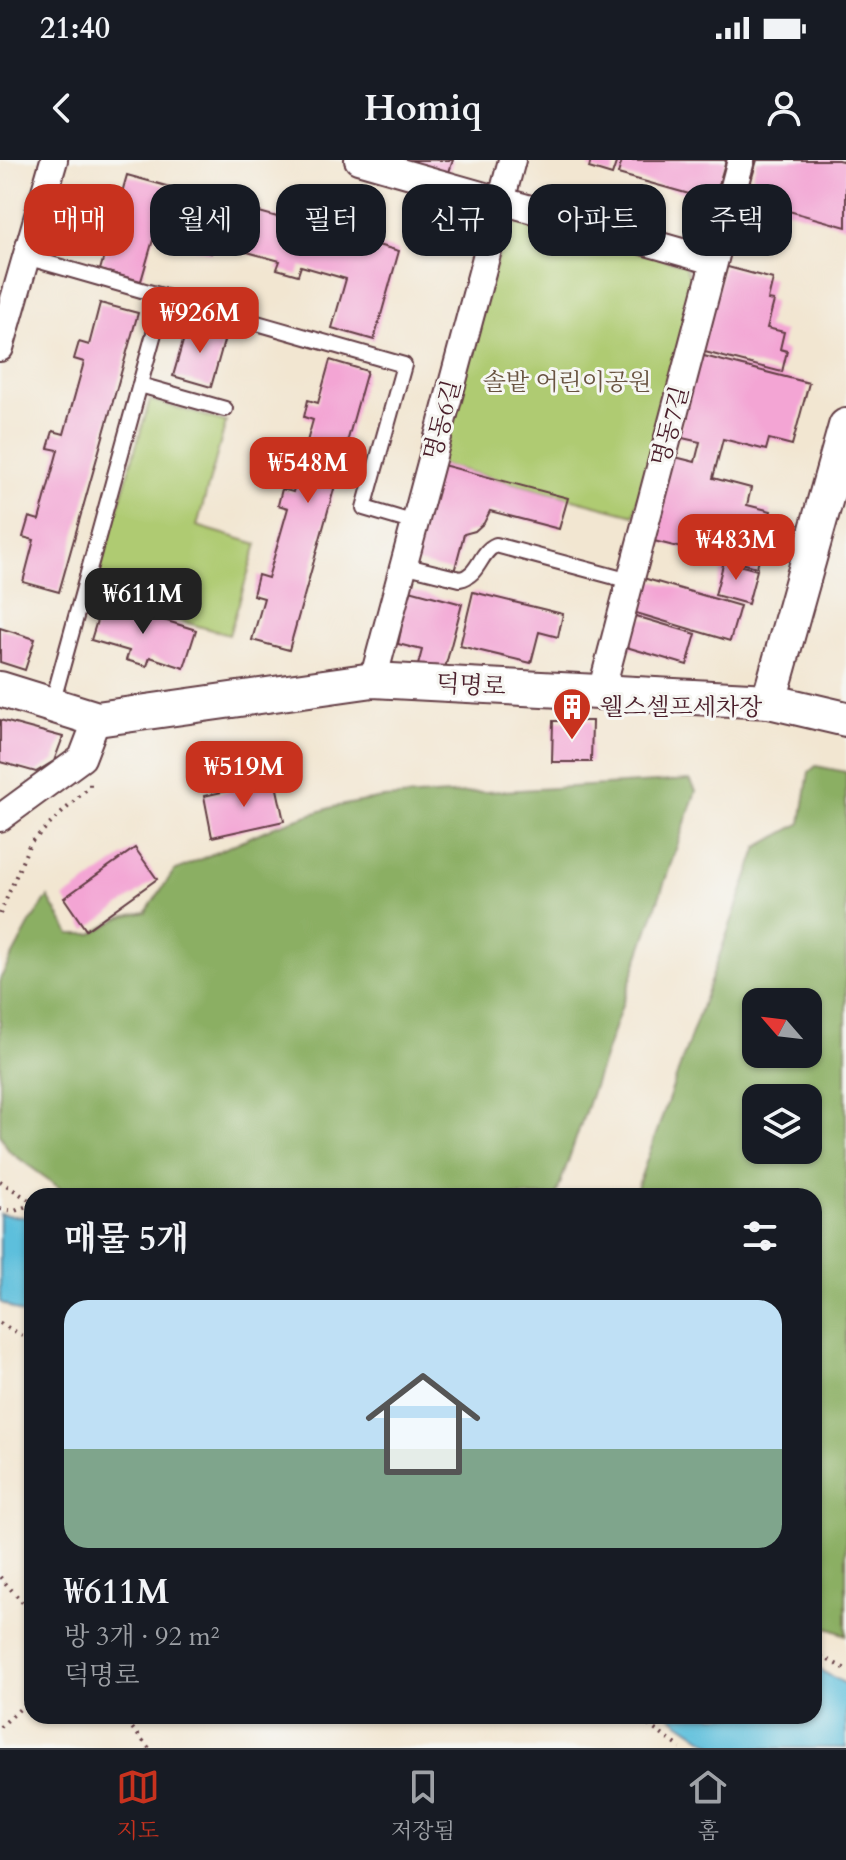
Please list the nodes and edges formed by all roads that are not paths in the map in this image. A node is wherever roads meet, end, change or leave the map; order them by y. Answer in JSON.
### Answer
{"nodes":[{"id":1,"x":54,"y":160,"type":"edge"},
{"id":2,"x":358,"y":160,"type":"edge"},
{"id":3,"x":512,"y":160,"type":"edge"},
{"id":4,"x":741,"y":160,"type":"edge"},
{"id":5,"x":441,"y":184,"type":"edge"},
{"id":6,"x":505,"y":184,"type":"edge"},
{"id":7,"x":512,"y":204,"type":"edge"},
{"id":8,"x":485,"y":256,"type":"edge"},
{"id":9,"x":26,"y":257,"type":"junction"},
{"id":10,"x":713,"y":261,"type":"junction"},
{"id":11,"x":164,"y":297,"type":"junction"},
{"id":12,"x":0,"y":348,"type":"edge"},
{"id":13,"x":140,"y":385,"type":"junction"},
{"id":14,"x":225,"y":409,"type":"dead end"},
{"id":15,"x":846,"y":426,"type":"edge"},
{"id":16,"x":415,"y":523,"type":"junction"},
{"id":17,"x":403,"y":565,"type":"junction"},
{"id":18,"x":630,"y":581,"type":"junction"},
{"id":19,"x":373,"y":680,"type":"junction"},
{"id":20,"x":0,"y":689,"type":"edge"},
{"id":21,"x":601,"y":692,"type":"junction"},
{"id":22,"x":769,"y":701,"type":"junction"},
{"id":23,"x":52,"y":704,"type":"junction"},
{"id":24,"x":97,"y":719,"type":"junction"},
{"id":25,"x":846,"y":719,"type":"edge"},
{"id":26,"x":0,"y":818,"type":"edge"}],
"edges":[{"from":1,"to":9,"type":"street"},
{"from":2,"to":5,"type":"street"},
{"from":3,"to":6,"type":"street","name":"명동6길"},
{"from":4,"to":10,"type":"street","name":"명동7길"},
{"from":7,"to":10,"type":"street"},
{"from":8,"to":16,"type":"street","name":"명동6길"},
{"from":9,"to":11,"type":"lane"},
{"from":9,"to":12,"type":"street"},
{"from":10,"to":18,"type":"street","name":"명동7길"},
{"from":11,"to":13,"type":"lane"},
{"from":11,"to":16,"type":"lane"},
{"from":13,"to":14,"type":"lane"},
{"from":13,"to":23,"type":"lane"},
{"from":15,"to":22,"type":"street"},
{"from":16,"to":17,"type":"street","name":"명동6길"},
{"from":17,"to":18,"type":"lane"},
{"from":17,"to":19,"type":"street","name":"명동6길"},
{"from":18,"to":21,"type":"street","name":"명동7길"},
{"from":19,"to":21,"type":"street","name":"덕명로"},
{"from":19,"to":24,"type":"street","name":"덕명로"},
{"from":20,"to":23,"type":"street","name":"덕명로"},
{"from":21,"to":22,"type":"street","name":"덕명로"},
{"from":22,"to":25,"type":"street","name":"덕명로"},
{"from":23,"to":24,"type":"street","name":"덕명로"},
{"from":24,"to":26,"type":"street"}]}
